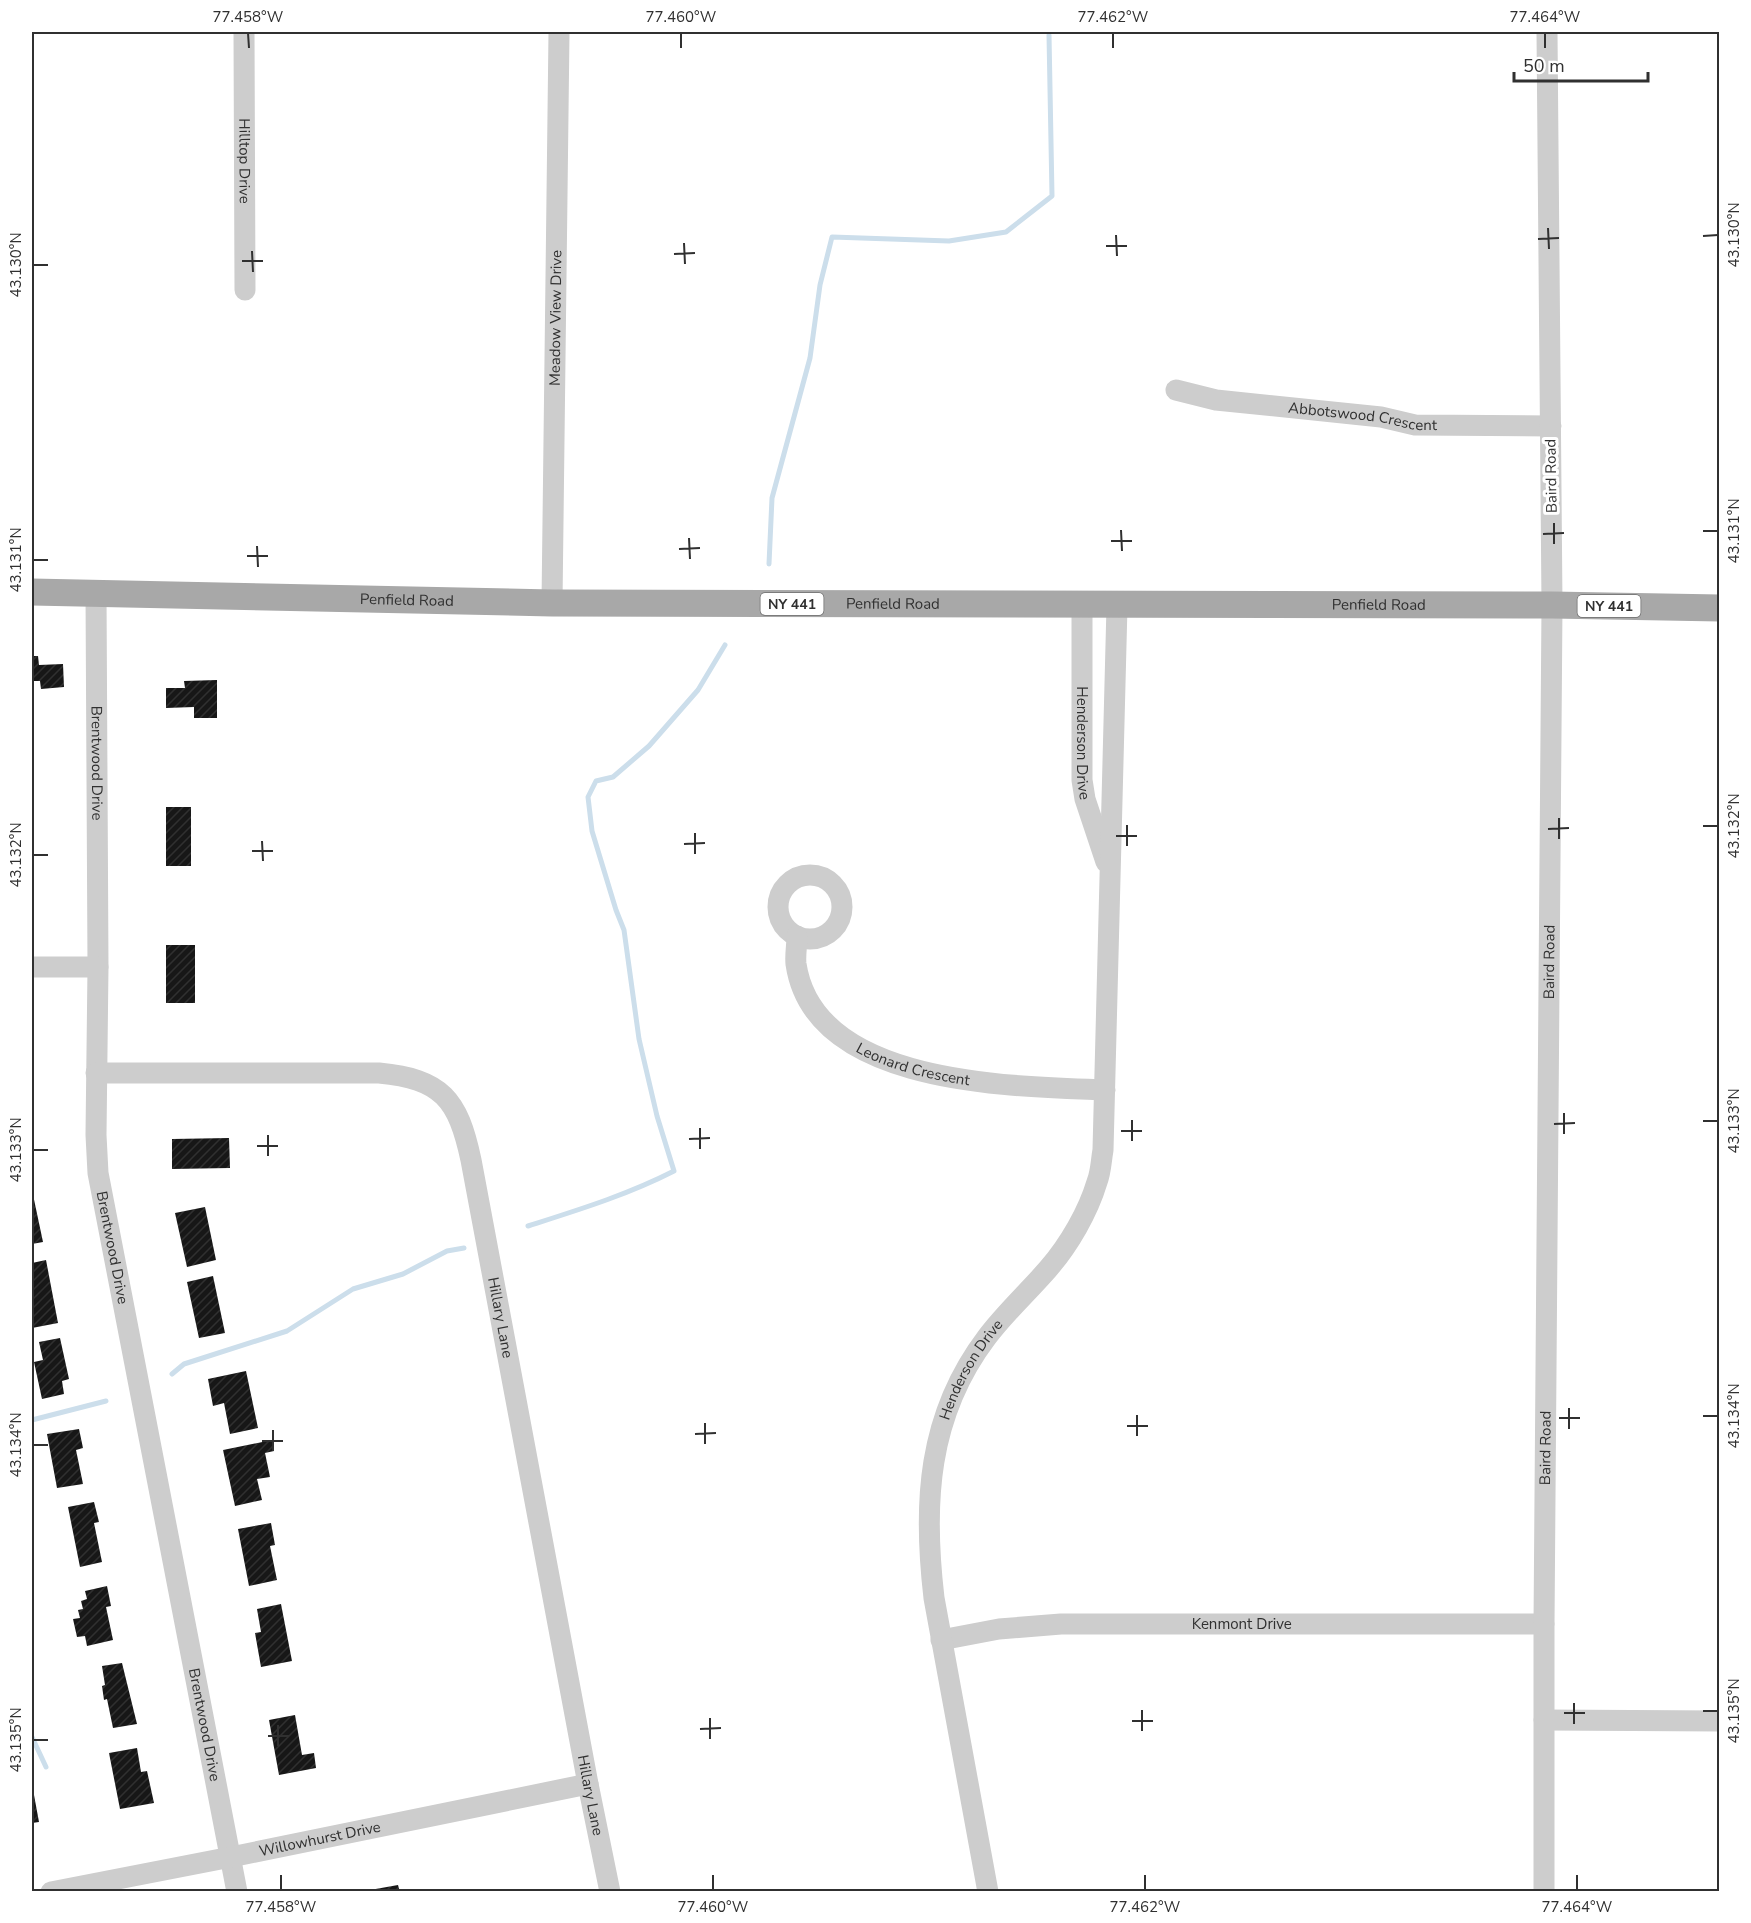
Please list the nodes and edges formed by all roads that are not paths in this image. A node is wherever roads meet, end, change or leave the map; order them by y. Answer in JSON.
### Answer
{"nodes":[{"id":1,"x":244,"y":32,"type":"edge"},
{"id":2,"x":559,"y":32,"type":"edge"},
{"id":3,"x":1546,"y":32,"type":"edge"},
{"id":4,"x":245,"y":290,"type":"dead end"},
{"id":5,"x":1176,"y":390,"type":"dead end"},
{"id":6,"x":1551,"y":426,"type":"junction"},
{"id":7,"x":32,"y":592,"type":"edge"},
{"id":8,"x":96,"y":592,"type":"junction"},
{"id":9,"x":552,"y":603,"type":"junction"},
{"id":10,"x":1082,"y":605,"type":"junction"},
{"id":11,"x":1552,"y":605,"type":"junction"},
{"id":12,"x":1117,"y":606,"type":"junction"},
{"id":13,"x":1719,"y":608,"type":"edge"},
{"id":14,"x":1110,"y":877,"type":"junction"},
{"id":15,"x":798,"y":936,"type":"dead end"},
{"id":16,"x":32,"y":967,"type":"edge"},
{"id":17,"x":98,"y":967,"type":"junction"},
{"id":18,"x":96,"y":1073,"type":"junction"},
{"id":19,"x":1105,"y":1090,"type":"junction"},
{"id":20,"x":1544,"y":1624,"type":"junction"},
{"id":21,"x":941,"y":1640,"type":"junction"},
{"id":22,"x":1544,"y":1720,"type":"junction"},
{"id":23,"x":1719,"y":1721,"type":"edge"},
{"id":24,"x":588,"y":1784,"type":"junction"},
{"id":25,"x":231,"y":1857,"type":"junction"},
{"id":26,"x":51,"y":1892,"type":"edge"},
{"id":27,"x":237,"y":1892,"type":"edge"},
{"id":28,"x":610,"y":1892,"type":"edge"},
{"id":29,"x":988,"y":1892,"type":"edge"},
{"id":30,"x":1544,"y":1892,"type":"edge"}],
"edges":[{"from":1,"to":4,"type":"street","name":"Hilltop Drive"},
{"from":2,"to":9,"type":"street","name":"Meadow View Drive"},
{"from":3,"to":6,"type":"street","name":"Baird Road"},
{"from":5,"to":6,"type":"street","name":"Abbotswood Crescent"},
{"from":6,"to":11,"type":"street","name":"Baird Road"},
{"from":7,"to":8,"type":"main road","name":"Penfield Road","number":"NY 441"},
{"from":8,"to":9,"type":"main road","name":"Penfield Road","number":"NY 441"},
{"from":8,"to":17,"type":"street","name":"Brentwood Drive"},
{"from":9,"to":10,"type":"main road","name":"Penfield Road","number":"NY 441"},
{"from":10,"to":12,"type":"main road","name":"Penfield Road","number":"NY 441"},
{"from":10,"to":14,"type":"street","name":"Henderson Drive"},
{"from":11,"to":12,"type":"main road","name":"Penfield Road","number":"NY 441"},
{"from":11,"to":13,"type":"main road","name":"Penfield Road","number":"NY 441"},
{"from":11,"to":20,"type":"street","name":"Baird Road"},
{"from":12,"to":14,"type":"street","name":"Henderson Drive"},
{"from":14,"to":19,"type":"street","name":"Henderson Drive"},
{"from":15,"to":19,"type":"street","name":"Leonard Crescent"},
{"from":16,"to":17,"type":"street"},
{"from":17,"to":18,"type":"street","name":"Brentwood Drive"},
{"from":18,"to":24,"type":"street","name":"Hillary Lane"},
{"from":18,"to":25,"type":"street","name":"Brentwood Drive"},
{"from":19,"to":21,"type":"street","name":"Henderson Drive"},
{"from":20,"to":21,"type":"street","name":"Kenmont Drive"},
{"from":20,"to":22,"type":"street","name":"Baird Road"},
{"from":21,"to":29,"type":"street","name":"Henderson Drive"},
{"from":22,"to":23,"type":"street"},
{"from":22,"to":30,"type":"street","name":"Baird Road"},
{"from":24,"to":25,"type":"street","name":"Willowhurst Drive"},
{"from":24,"to":28,"type":"street","name":"Hillary Lane"},
{"from":25,"to":26,"type":"street","name":"Willowhurst Drive"},
{"from":25,"to":27,"type":"street","name":"Brentwood Drive"}]}
